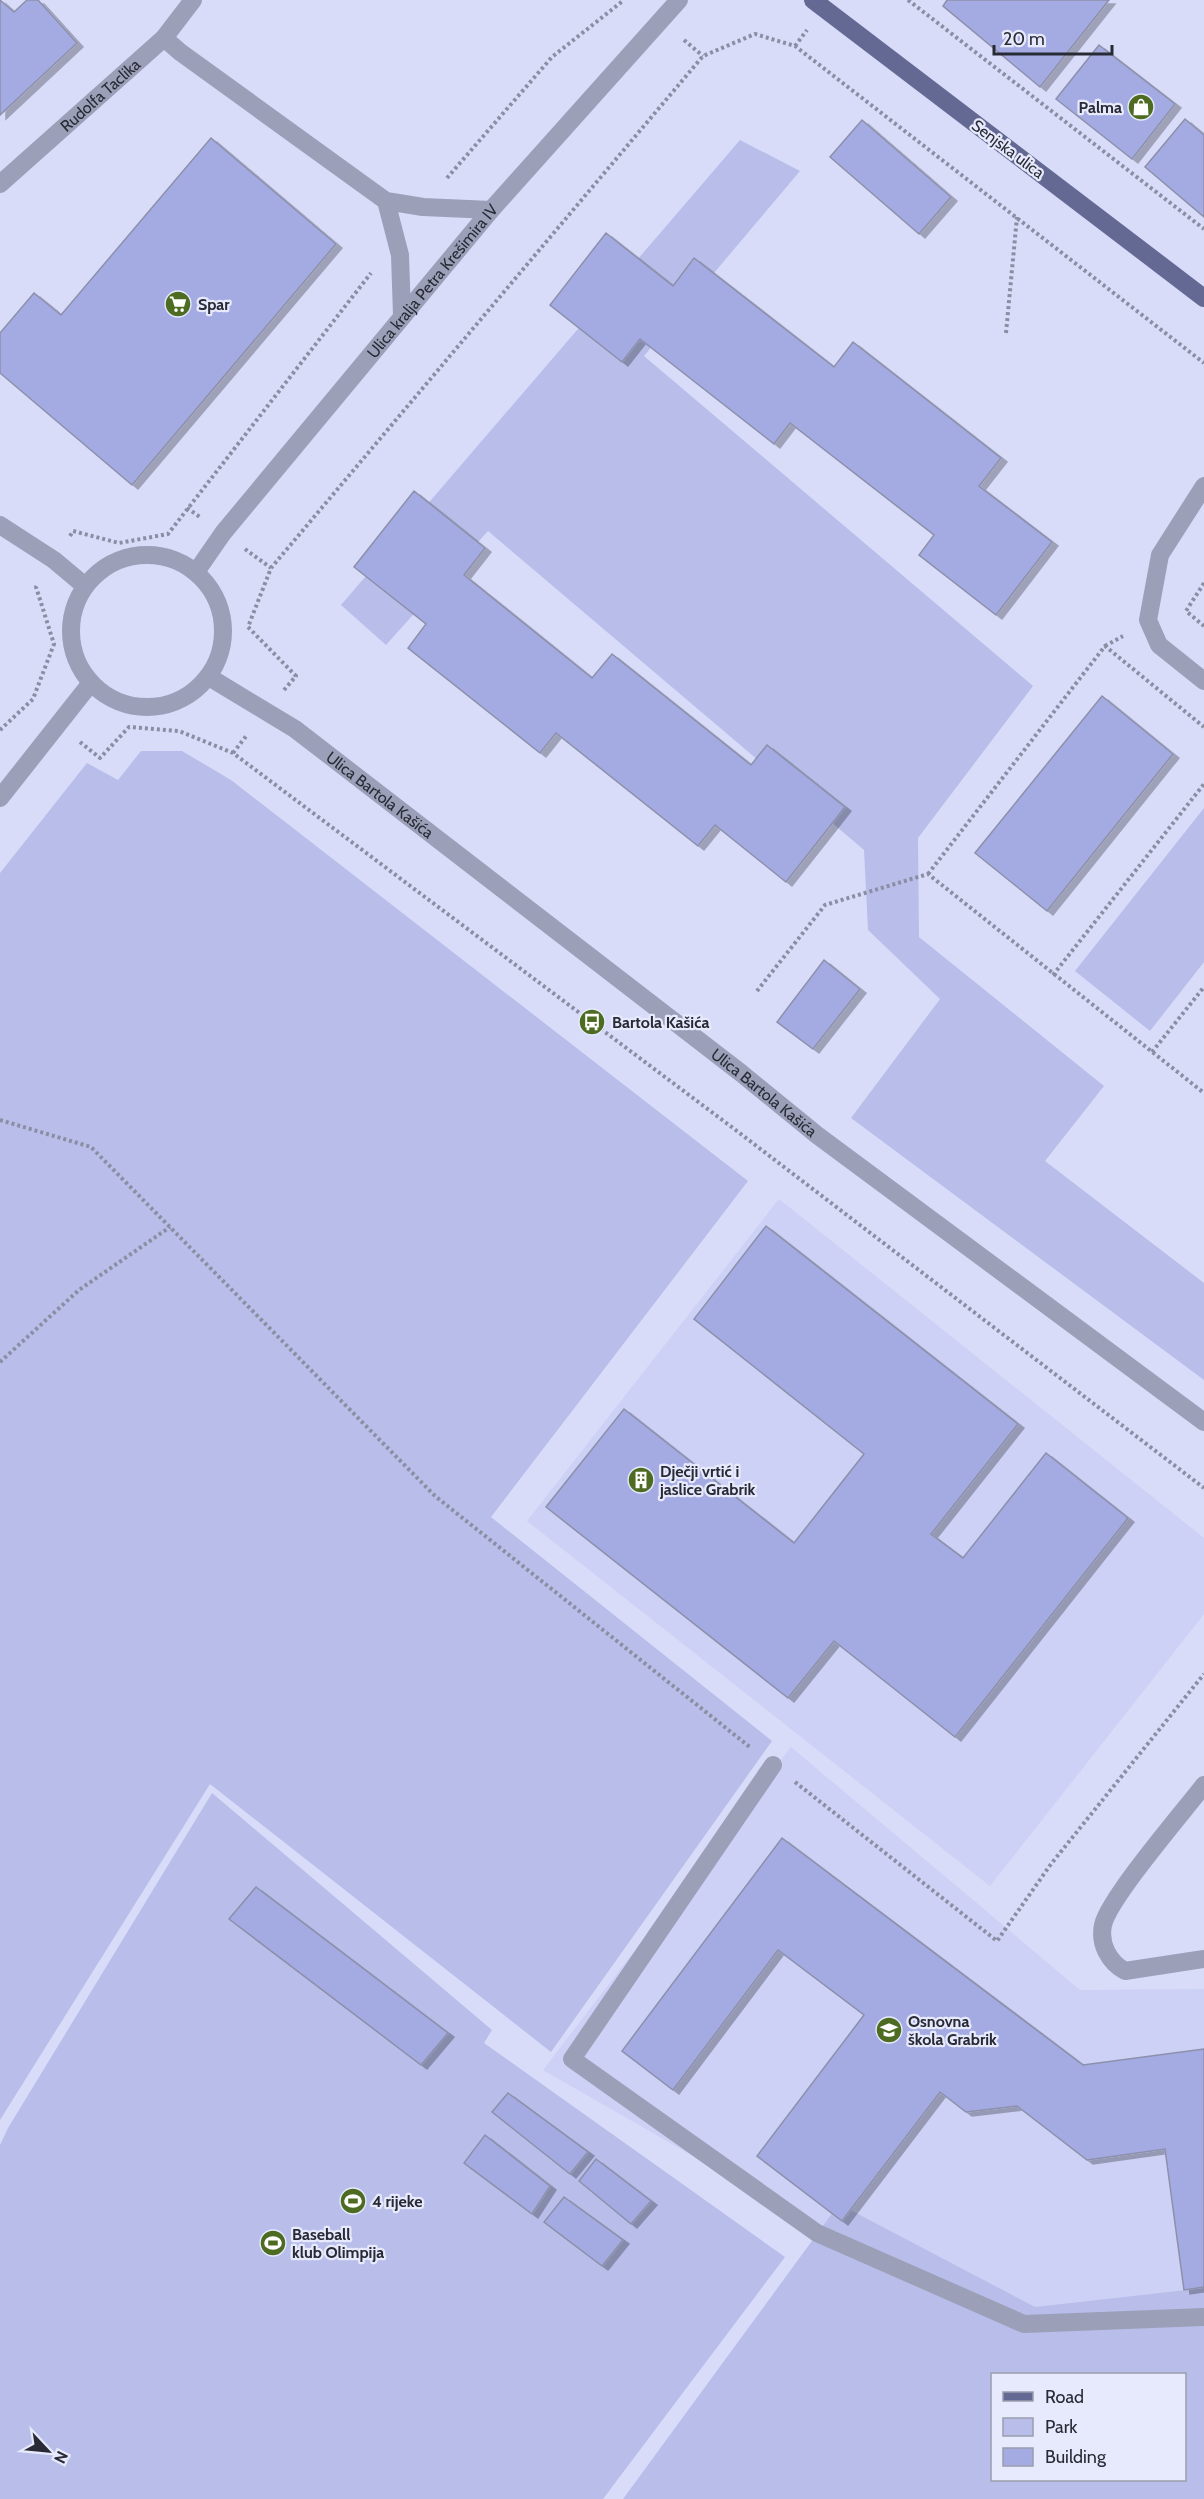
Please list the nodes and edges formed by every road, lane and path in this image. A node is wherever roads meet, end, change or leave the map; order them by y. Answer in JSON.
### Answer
{"nodes":[{"id":1,"x":193,"y":0,"type":"edge"},
{"id":2,"x":679,"y":0,"type":"edge"},
{"id":3,"x":813,"y":0,"type":"edge"},
{"id":4,"x":908,"y":0,"type":"edge"},
{"id":5,"x":164,"y":38,"type":"junction"},
{"id":6,"x":0,"y":184,"type":"edge"},
{"id":7,"x":386,"y":201,"type":"junction"},
{"id":8,"x":491,"y":210,"type":"junction"},
{"id":9,"x":1017,"y":216,"type":"junction"},
{"id":10,"x":1204,"y":229,"type":"edge"},
{"id":11,"x":1204,"y":298,"type":"edge"},
{"id":12,"x":402,"y":315,"type":"junction"},
{"id":13,"x":1006,"y":333,"type":"dead end"},
{"id":14,"x":1204,"y":363,"type":"edge"},
{"id":15,"x":1204,"y":486,"type":"edge"},
{"id":16,"x":187,"y":508,"type":"dead end"},
{"id":17,"x":0,"y":525,"type":"edge"},
{"id":18,"x":73,"y":531,"type":"dead end"},
{"id":19,"x":196,"y":572,"type":"junction"},
{"id":20,"x":1204,"y":583,"type":"edge"},
{"id":21,"x":85,"y":586,"type":"junction"},
{"id":22,"x":36,"y":587,"type":"dead end"},
{"id":23,"x":1204,"y":626,"type":"edge"},
{"id":24,"x":296,"y":676,"type":"dead end"},
{"id":25,"x":209,"y":677,"type":"junction"},
{"id":26,"x":1204,"y":681,"type":"edge"},
{"id":27,"x":90,"y":684,"type":"junction"},
{"id":28,"x":33,"y":699,"type":"junction"},
{"id":29,"x":58,"y":725,"type":"junction"},
{"id":30,"x":1204,"y":728,"type":"edge"},
{"id":31,"x":0,"y":730,"type":"edge"},
{"id":32,"x":1204,"y":784,"type":"edge"},
{"id":33,"x":0,"y":798,"type":"edge"},
{"id":34,"x":928,"y":874,"type":"junction"},
{"id":35,"x":1053,"y":975,"type":"junction"},
{"id":36,"x":1204,"y":987,"type":"edge"},
{"id":37,"x":758,"y":991,"type":"dead end"},
{"id":38,"x":1152,"y":1052,"type":"junction"},
{"id":39,"x":1204,"y":1093,"type":"edge"},
{"id":40,"x":0,"y":1120,"type":"edge"},
{"id":41,"x":170,"y":1227,"type":"junction"},
{"id":42,"x":0,"y":1362,"type":"edge"},
{"id":43,"x":1204,"y":1422,"type":"edge"},
{"id":44,"x":1204,"y":1488,"type":"edge"},
{"id":45,"x":1204,"y":1674,"type":"edge"},
{"id":46,"x":773,"y":1765,"type":"junction"},
{"id":47,"x":1204,"y":1785,"type":"edge"},
{"id":48,"x":1204,"y":1959,"type":"edge"},
{"id":49,"x":1204,"y":2317,"type":"edge"}],
"edges":[{"from":1,"to":5,"type":"street","name":"Rudolfa Taclika"},
{"from":2,"to":8,"type":"street","name":"Ulica kralja Petra Krešimira IV"},
{"from":3,"to":11,"type":"main road","name":"Senjska ulica"},
{"from":4,"to":10,"type":"path"},
{"from":5,"to":6,"type":"street","name":"Rudolfa Taclika"},
{"from":5,"to":7,"type":"street"},
{"from":7,"to":8,"type":"street"},
{"from":7,"to":12,"type":"street"},
{"from":8,"to":12,"type":"street","name":"Ulica kralja Petra Krešimira IV"},
{"from":9,"to":13,"type":"path"},
{"from":9,"to":14,"type":"path"},
{"from":9,"to":24,"type":"path"},
{"from":12,"to":19,"type":"street","name":"Ulica kralja Petra Krešimira IV"},
{"from":15,"to":26,"type":"street"},
{"from":16,"to":18,"type":"path"},
{"from":17,"to":21,"type":"street"},
{"from":19,"to":21,"type":"street"},
{"from":19,"to":25,"type":"street"},
{"from":20,"to":23,"type":"path"},
{"from":21,"to":27,"type":"street"},
{"from":22,"to":28,"type":"path"},
{"from":25,"to":27,"type":"street"},
{"from":25,"to":43,"type":"street","name":"Ulica Bartola Kašića"},
{"from":27,"to":29,"type":"street"},
{"from":28,"to":29,"type":"path"},
{"from":28,"to":31,"type":"path"},
{"from":29,"to":33,"type":"street"},
{"from":29,"to":44,"type":"path"},
{"from":30,"to":34,"type":"path"},
{"from":32,"to":35,"type":"path"},
{"from":34,"to":35,"type":"path"},
{"from":34,"to":37,"type":"path"},
{"from":35,"to":38,"type":"path"},
{"from":36,"to":38,"type":"path"},
{"from":38,"to":39,"type":"path"},
{"from":40,"to":41,"type":"path"},
{"from":41,"to":42,"type":"path"},
{"from":41,"to":46,"type":"path"},
{"from":45,"to":46,"type":"path"},
{"from":46,"to":49,"type":"street"},
{"from":47,"to":48,"type":"street"}]}
